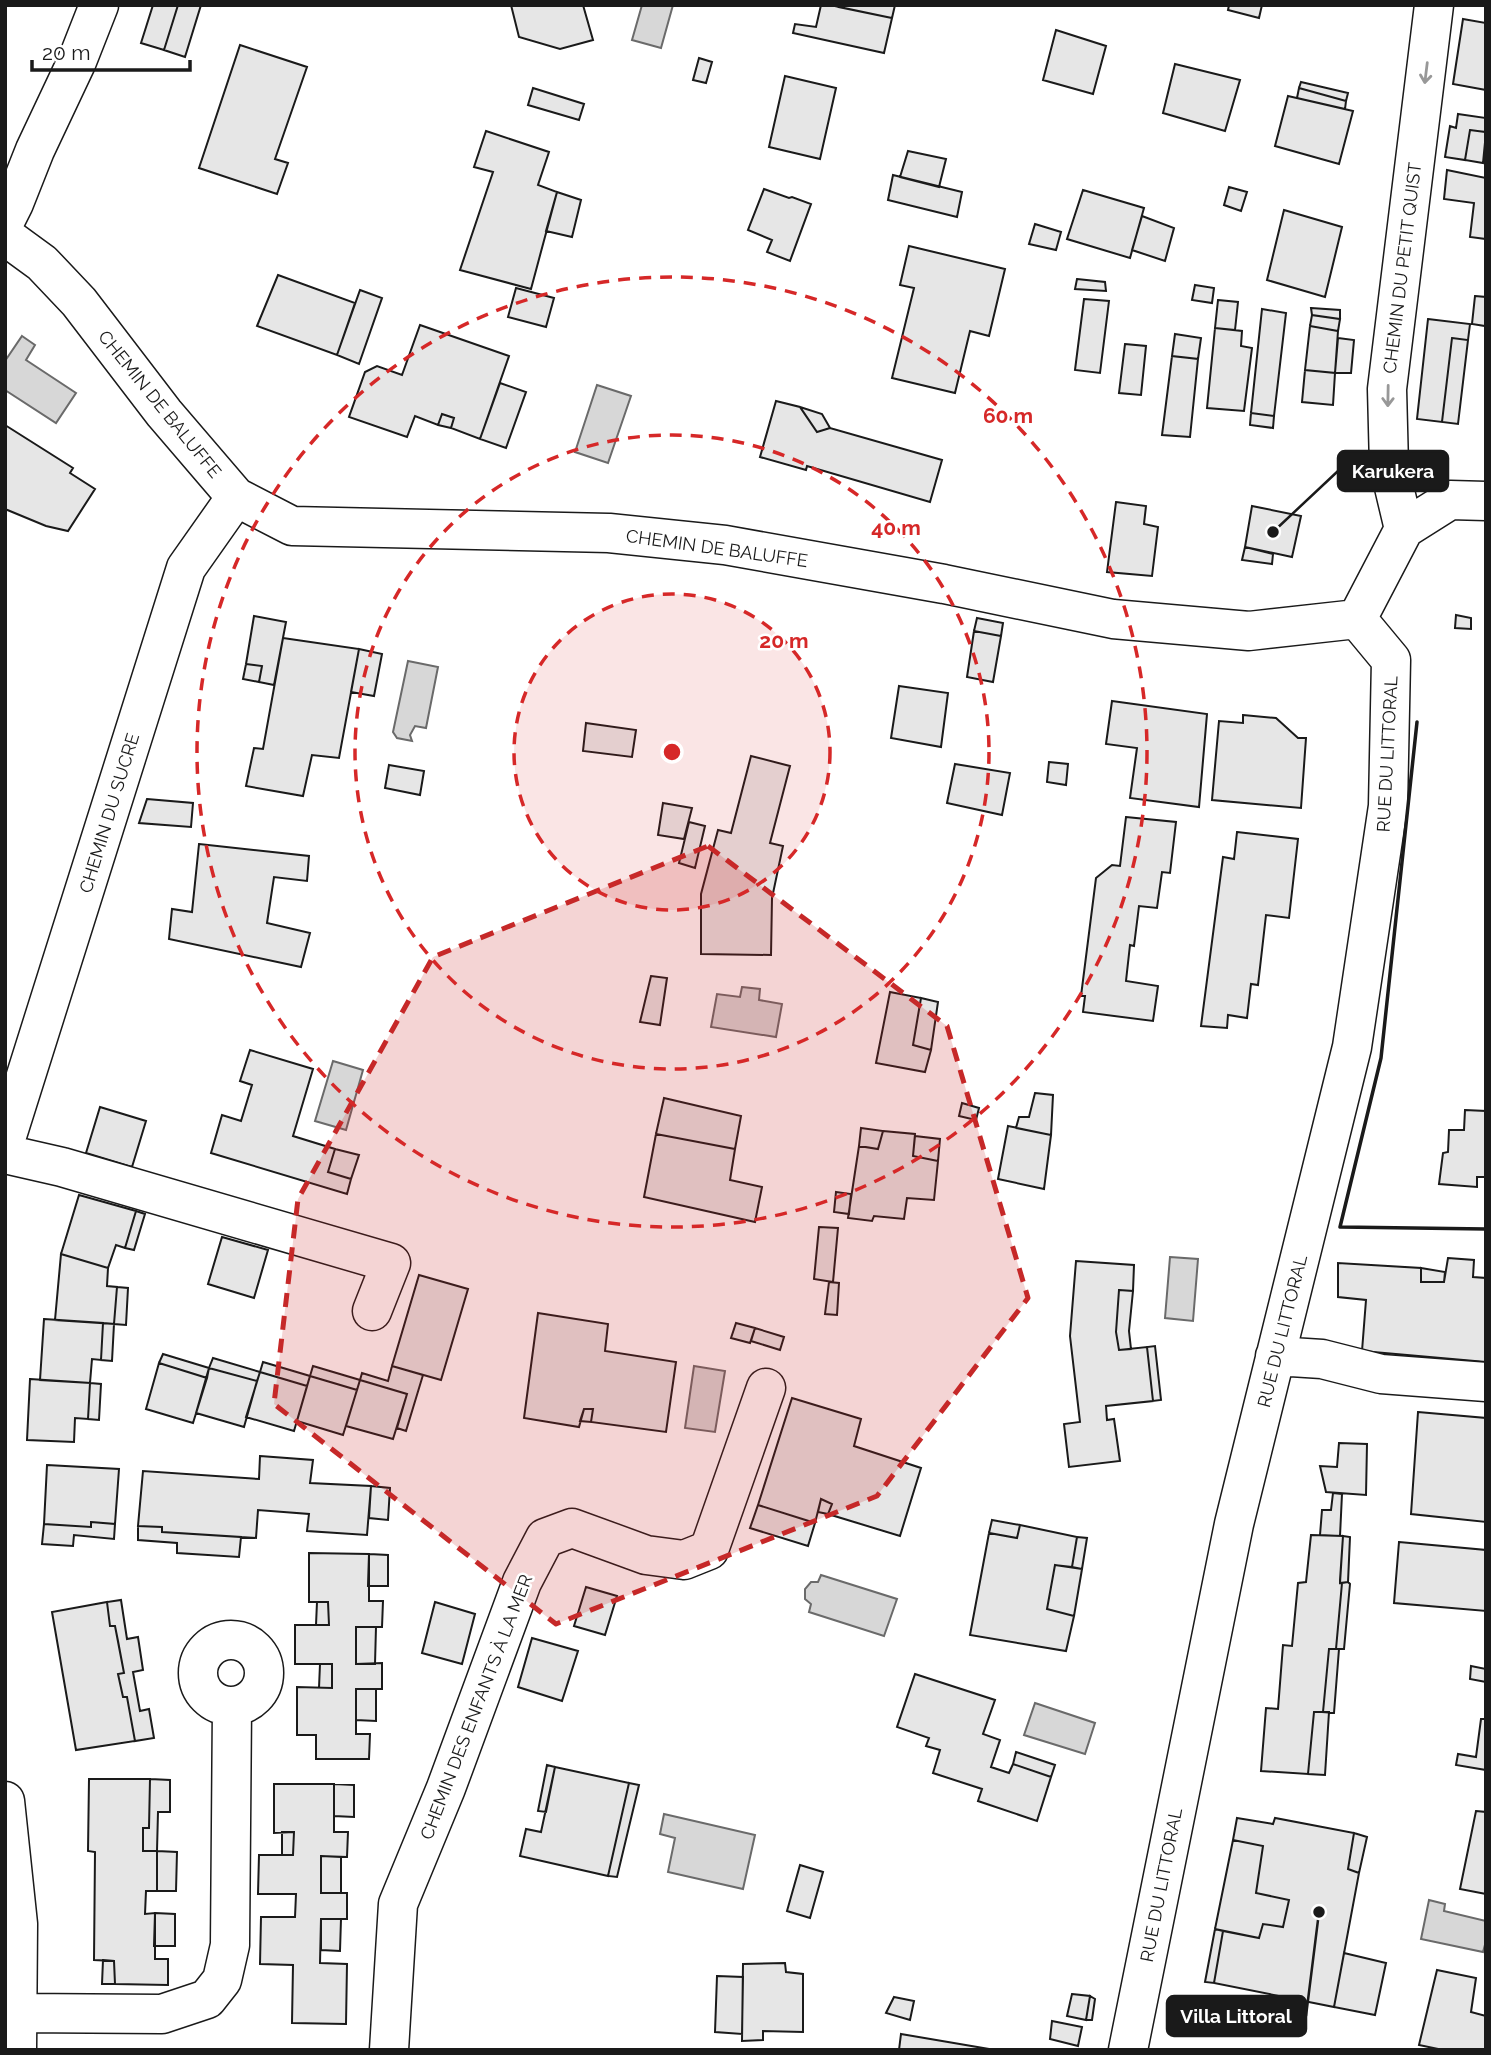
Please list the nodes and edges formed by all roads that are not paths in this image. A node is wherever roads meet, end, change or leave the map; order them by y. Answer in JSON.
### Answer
{"nodes":[{"id":1,"x":99,"y":5,"type":"edge"},
{"id":2,"x":1434,"y":5,"type":"edge"},
{"id":3,"x":5,"y":220,"type":"edge"},
{"id":4,"x":5,"y":236,"type":"edge"},
{"id":5,"x":236,"y":498,"type":"junction"},
{"id":6,"x":1486,"y":501,"type":"edge"},
{"id":7,"x":1404,"y":529,"type":"junction"},
{"id":8,"x":1357,"y":619,"type":"junction"},
{"id":9,"x":5,"y":1142,"type":"edge"},
{"id":10,"x":5,"y":1154,"type":"edge"},
{"id":11,"x":372,"y":1311,"type":"dead end"},
{"id":12,"x":1275,"y":1356,"type":"junction"},
{"id":13,"x":1486,"y":1382,"type":"edge"},
{"id":14,"x":766,"y":1388,"type":"dead end"},
{"id":15,"x":232,"y":1706,"type":"dead end"},
{"id":16,"x":5,"y":1801,"type":"edge"},
{"id":17,"x":17,"y":2031,"type":"edge"},
{"id":18,"x":389,"y":2050,"type":"edge"},
{"id":19,"x":1128,"y":2050,"type":"edge"}],
"edges":[{"from":1,"to":3,"type":"street"},
{"from":2,"to":7,"type":"street","name":"CHEMIN DU PETIT QUIST","one_way":true},
{"from":4,"to":5,"type":"street","name":"CHEMIN DE BALUFFE"},
{"from":5,"to":8,"type":"street","name":"CHEMIN DE BALUFFE"},
{"from":5,"to":9,"type":"street","name":"CHEMIN DU SUCRE"},
{"from":6,"to":7,"type":"street"},
{"from":7,"to":8,"type":"street"},
{"from":8,"to":12,"type":"street","name":"RUE DU LITTORAL"},
{"from":10,"to":11,"type":"street"},
{"from":12,"to":13,"type":"street"},
{"from":12,"to":19,"type":"street","name":"RUE DU LITTORAL"},
{"from":14,"to":18,"type":"street","name":"CHEMIN DES ENFANTS À LA MER"},
{"from":15,"to":17,"type":"street"},
{"from":16,"to":17,"type":"street"}]}
